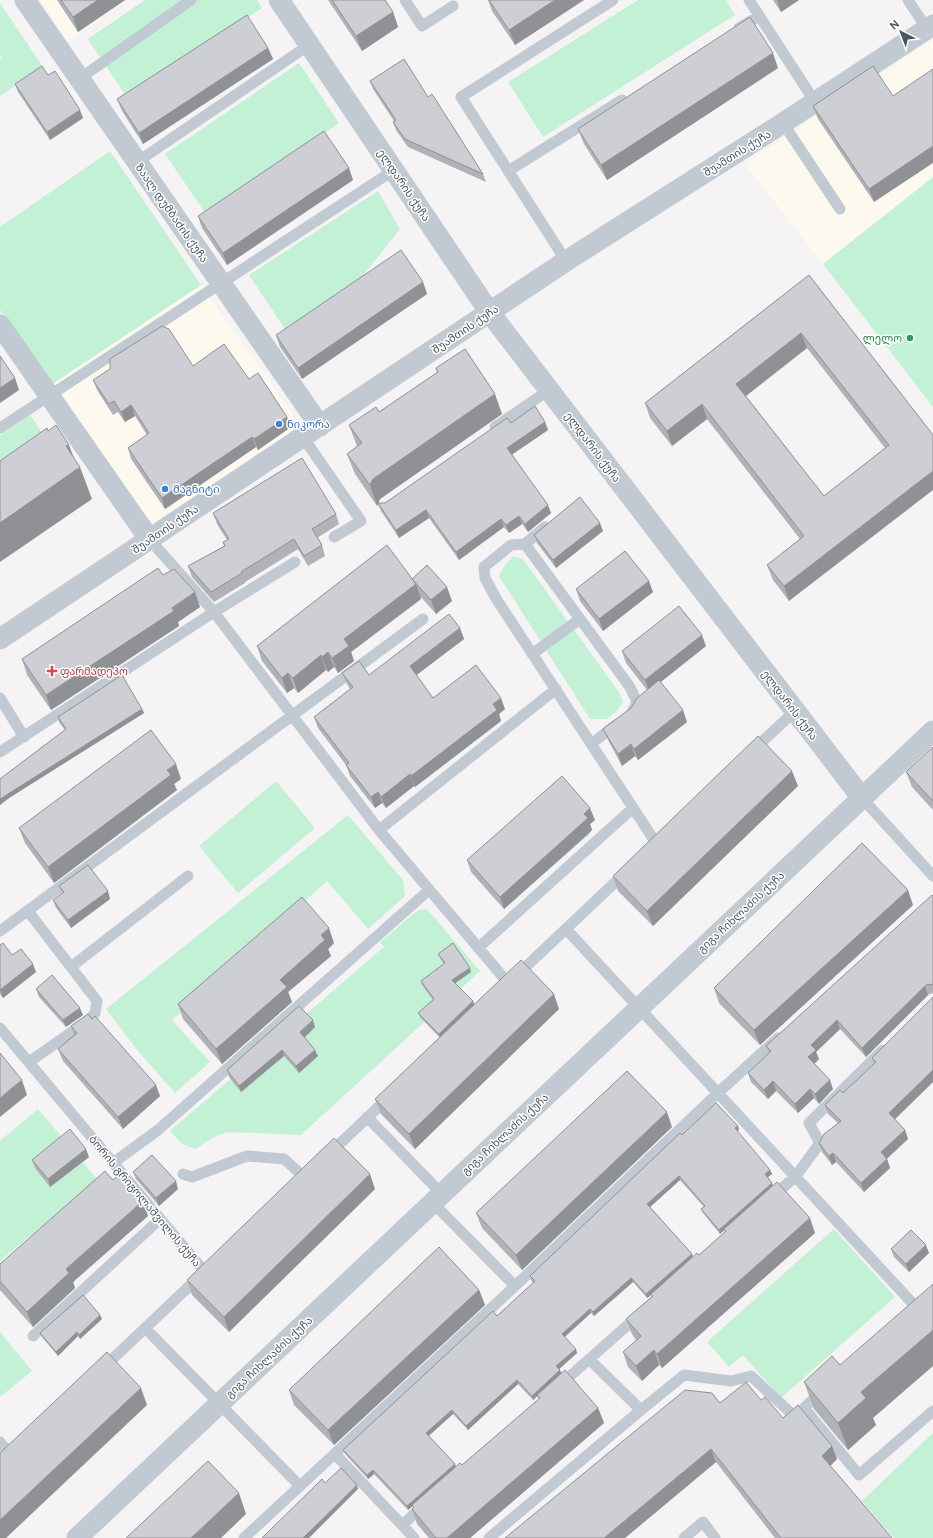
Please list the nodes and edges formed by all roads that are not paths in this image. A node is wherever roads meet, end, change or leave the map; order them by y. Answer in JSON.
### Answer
{"nodes":[{"id":1,"x":25,"y":0,"type":"edge"},
{"id":2,"x":191,"y":0,"type":"edge"},
{"id":3,"x":279,"y":0,"type":"edge"},
{"id":4,"x":405,"y":0,"type":"edge"},
{"id":5,"x":613,"y":0,"type":"edge"},
{"id":6,"x":749,"y":0,"type":"edge"},
{"id":7,"x":908,"y":0,"type":"edge"},
{"id":8,"x":453,"y":6,"type":"dead end"},
{"id":9,"x":759,"y":16,"type":"junction"},
{"id":10,"x":930,"y":27,"type":"edge"},
{"id":11,"x":732,"y":33,"type":"edge"},
{"id":12,"x":309,"y":45,"type":"junction"},
{"id":13,"x":79,"y":78,"type":"junction"},
{"id":14,"x":630,"y":96,"type":"edge"},
{"id":15,"x":815,"y":102,"type":"junction"},
{"id":16,"x":783,"y":123,"type":"junction"},
{"id":17,"x":138,"y":162,"type":"junction"},
{"id":18,"x":394,"y":170,"type":"junction"},
{"id":19,"x":508,"y":171,"type":"junction"},
{"id":20,"x":840,"y":209,"type":"dead end"},
{"id":21,"x":566,"y":261,"type":"junction"},
{"id":22,"x":221,"y":284,"type":"junction"},
{"id":23,"x":490,"y":313,"type":"junction"},
{"id":24,"x":0,"y":325,"type":"edge"},
{"id":25,"x":549,"y":390,"type":"junction"},
{"id":26,"x":49,"y":396,"type":"junction"},
{"id":27,"x":0,"y":428,"type":"edge"},
{"id":28,"x":312,"y":432,"type":"junction"},
{"id":29,"x":486,"y":434,"type":"edge"},
{"id":30,"x":554,"y":520,"type":"edge"},
{"id":31,"x":334,"y":537,"type":"dead end"},
{"id":32,"x":150,"y":540,"type":"junction"},
{"id":33,"x":525,"y":544,"type":"junction"},
{"id":34,"x":295,"y":562,"type":"dead end"},
{"id":35,"x":214,"y":612,"type":"junction"},
{"id":36,"x":423,"y":619,"type":"dead end"},
{"id":37,"x":580,"y":619,"type":"junction"},
{"id":38,"x":0,"y":639,"type":"edge"},
{"id":39,"x":532,"y":654,"type":"junction"},
{"id":40,"x":556,"y":689,"type":"junction"},
{"id":41,"x":0,"y":698,"type":"edge"},
{"id":42,"x":795,"y":711,"type":"junction"},
{"id":43,"x":292,"y":715,"type":"junction"},
{"id":44,"x":933,"y":731,"type":"edge"},
{"id":45,"x":24,"y":736,"type":"junction"},
{"id":46,"x":591,"y":744,"type":"junction"},
{"id":47,"x":0,"y":752,"type":"edge"},
{"id":48,"x":743,"y":760,"type":"edge"},
{"id":49,"x":862,"y":798,"type":"junction"},
{"id":50,"x":633,"y":808,"type":"junction"},
{"id":51,"x":379,"y":830,"type":"junction"},
{"id":52,"x":656,"y":843,"type":"edge"},
{"id":53,"x":634,"y":864,"type":"edge"},
{"id":54,"x":188,"y":876,"type":"dead end"},
{"id":55,"x":933,"y":876,"type":"edge"},
{"id":56,"x":429,"y":890,"type":"junction"},
{"id":57,"x":28,"y":911,"type":"junction"},
{"id":58,"x":566,"y":929,"type":"junction"},
{"id":59,"x":0,"y":931,"type":"edge"},
{"id":60,"x":478,"y":948,"type":"junction"},
{"id":61,"x":71,"y":967,"type":"junction"},
{"id":62,"x":640,"y":1007,"type":"junction"},
{"id":63,"x":0,"y":1028,"type":"edge"},
{"id":64,"x":788,"y":1028,"type":"edge"},
{"id":65,"x":888,"y":1045,"type":"edge"},
{"id":66,"x":29,"y":1062,"type":"junction"},
{"id":67,"x":395,"y":1091,"type":"edge"},
{"id":68,"x":719,"y":1092,"type":"junction"},
{"id":69,"x":367,"y":1118,"type":"junction"},
{"id":70,"x":321,"y":1161,"type":"edge"},
{"id":71,"x":114,"y":1163,"type":"junction"},
{"id":72,"x":184,"y":1174,"type":"dead end"},
{"id":73,"x":796,"y":1176,"type":"junction"},
{"id":74,"x":304,"y":1177,"type":"edge"},
{"id":75,"x":437,"y":1199,"type":"junction"},
{"id":76,"x":767,"y":1202,"type":"edge"},
{"id":77,"x":160,"y":1219,"type":"junction"},
{"id":78,"x":515,"y":1286,"type":"junction"},
{"id":79,"x":644,"y":1311,"type":"edge"},
{"id":80,"x":905,"y":1317,"type":"edge"},
{"id":81,"x":145,"y":1328,"type":"junction"},
{"id":82,"x":33,"y":1336,"type":"dead end"},
{"id":83,"x":589,"y":1359,"type":"junction"},
{"id":84,"x":95,"y":1376,"type":"edge"},
{"id":85,"x":828,"y":1386,"type":"edge"},
{"id":86,"x":554,"y":1390,"type":"edge"},
{"id":87,"x":219,"y":1404,"type":"junction"},
{"id":88,"x":804,"y":1408,"type":"junction"},
{"id":89,"x":641,"y":1410,"type":"junction"},
{"id":90,"x":933,"y":1411,"type":"edge"},
{"id":91,"x":0,"y":1442,"type":"edge"},
{"id":92,"x":335,"y":1454,"type":"junction"},
{"id":93,"x":11,"y":1455,"type":"edge"},
{"id":94,"x":300,"y":1486,"type":"junction"},
{"id":95,"x":431,"y":1499,"type":"edge"},
{"id":96,"x":402,"y":1525,"type":"junction"},
{"id":97,"x":77,"y":1538,"type":"edge"},
{"id":98,"x":244,"y":1538,"type":"edge"},
{"id":99,"x":414,"y":1538,"type":"edge"},
{"id":100,"x":489,"y":1538,"type":"edge"},
{"id":101,"x":684,"y":1538,"type":"edge"},
{"id":102,"x":715,"y":1538,"type":"edge"}],
"edges":[{"from":1,"to":13,"type":"street","name":"ზაალ დუმბაძის ქუჩა"},
{"from":2,"to":13,"type":"lane"},
{"from":3,"to":12,"type":"street","name":"ელდარის ქუჩა"},
{"from":4,"to":8,"type":"lane"},
{"from":5,"to":19,"type":"lane"},
{"from":6,"to":9,"type":"lane"},
{"from":7,"to":10,"type":"lane"},
{"from":9,"to":11,"type":"lane"},
{"from":9,"to":15,"type":"lane"},
{"from":10,"to":15,"type":"street","name":"შუამთის ქუჩა"},
{"from":12,"to":17,"type":"lane"},
{"from":12,"to":18,"type":"street","name":"ელდარის ქუჩა"},
{"from":13,"to":17,"type":"street","name":"ზაალ დუმბაძის ქუჩა"},
{"from":14,"to":19,"type":"lane"},
{"from":15,"to":16,"type":"street","name":"შუამთის ქუჩა"},
{"from":16,"to":20,"type":"lane"},
{"from":16,"to":21,"type":"street","name":"შუამთის ქუჩა"},
{"from":17,"to":22,"type":"street","name":"ზაალ დუმბაძის ქუჩა"},
{"from":18,"to":22,"type":"lane"},
{"from":18,"to":23,"type":"street","name":"ელდარის ქუჩა"},
{"from":19,"to":21,"type":"lane"},
{"from":21,"to":23,"type":"street","name":"შუამთის ქუჩა"},
{"from":22,"to":26,"type":"lane"},
{"from":22,"to":28,"type":"street","name":"ზაალ დუმბაძის ქუჩა"},
{"from":23,"to":25,"type":"street","name":"ელდარის ქუჩა"},
{"from":23,"to":28,"type":"street","name":"შუამთის ქუჩა"},
{"from":24,"to":26,"type":"street"},
{"from":25,"to":29,"type":"lane"},
{"from":25,"to":42,"type":"street","name":"ელდარის ქუჩა"},
{"from":26,"to":27,"type":"lane"},
{"from":26,"to":32,"type":"street"},
{"from":28,"to":31,"type":"lane"},
{"from":28,"to":32,"type":"street","name":"შუამთის ქუჩა"},
{"from":30,"to":33,"type":"lane"},
{"from":32,"to":35,"type":"lane"},
{"from":32,"to":38,"type":"street","name":"შუამთის ქუჩა"},
{"from":33,"to":37,"type":"lane"},
{"from":33,"to":39,"type":"lane"},
{"from":34,"to":35,"type":"lane"},
{"from":35,"to":43,"type":"lane"},
{"from":35,"to":45,"type":"lane"},
{"from":36,"to":43,"type":"lane"},
{"from":37,"to":39,"type":"lane"},
{"from":37,"to":46,"type":"lane"},
{"from":39,"to":40,"type":"lane"},
{"from":40,"to":46,"type":"lane"},
{"from":40,"to":51,"type":"lane"},
{"from":41,"to":45,"type":"lane"},
{"from":42,"to":48,"type":"lane"},
{"from":42,"to":49,"type":"street","name":"ელდარის ქუჩა"},
{"from":43,"to":51,"type":"lane"},
{"from":43,"to":57,"type":"lane"},
{"from":44,"to":49,"type":"street","name":"გიგა ჩიხლაძის ქუჩა"},
{"from":45,"to":47,"type":"lane"},
{"from":46,"to":50,"type":"lane"},
{"from":49,"to":55,"type":"lane","name":"ელდარის ქუჩა"},
{"from":49,"to":62,"type":"street","name":"გიგა ჩიხლაძის ქუჩა"},
{"from":50,"to":52,"type":"lane"},
{"from":50,"to":60,"type":"lane"},
{"from":51,"to":56,"type":"lane"},
{"from":53,"to":58,"type":"lane"},
{"from":54,"to":61,"type":"lane"},
{"from":56,"to":60,"type":"lane"},
{"from":56,"to":71,"type":"lane"},
{"from":57,"to":59,"type":"lane"},
{"from":57,"to":61,"type":"lane"},
{"from":58,"to":60,"type":"lane"},
{"from":58,"to":62,"type":"lane"},
{"from":61,"to":66,"type":"lane"},
{"from":62,"to":68,"type":"lane"},
{"from":62,"to":75,"type":"street","name":"გიგა ჩიხლაძის ქუჩა"},
{"from":63,"to":66,"type":"lane","name":"ბორის გრიგოლაშვილის ქუჩა"},
{"from":64,"to":68,"type":"lane"},
{"from":65,"to":73,"type":"lane"},
{"from":66,"to":71,"type":"lane","name":"ბორის გრიგოლაშვილის ქუჩა"},
{"from":67,"to":69,"type":"lane"},
{"from":68,"to":73,"type":"lane"},
{"from":68,"to":78,"type":"lane"},
{"from":69,"to":70,"type":"lane"},
{"from":69,"to":75,"type":"lane"},
{"from":71,"to":77,"type":"lane","name":"ბორის გრიგოლაშვილის ქუჩა"},
{"from":72,"to":74,"type":"lane"},
{"from":73,"to":76,"type":"lane"},
{"from":73,"to":80,"type":"lane"},
{"from":75,"to":78,"type":"lane"},
{"from":75,"to":87,"type":"street","name":"გიგა ჩიხლაძის ქუჩა"},
{"from":77,"to":81,"type":"lane","name":"ბორის გრიგოლაშვილის ქუჩა"},
{"from":77,"to":82,"type":"lane"},
{"from":78,"to":92,"type":"lane"},
{"from":79,"to":83,"type":"lane"},
{"from":81,"to":84,"type":"lane","name":"ბორის გრიგოლაშვილის ქუჩა"},
{"from":81,"to":87,"type":"lane"},
{"from":83,"to":86,"type":"lane"},
{"from":83,"to":89,"type":"lane"},
{"from":85,"to":88,"type":"lane"},
{"from":87,"to":94,"type":"lane"},
{"from":87,"to":97,"type":"street","name":"გიგა ჩიხლაძის ქუჩა"},
{"from":88,"to":89,"type":"lane"},
{"from":88,"to":90,"type":"lane"},
{"from":89,"to":100,"type":"lane"},
{"from":91,"to":93,"type":"lane"},
{"from":92,"to":94,"type":"lane"},
{"from":92,"to":96,"type":"lane"},
{"from":94,"to":98,"type":"lane"},
{"from":95,"to":96,"type":"lane"},
{"from":96,"to":99,"type":"lane"},
{"from":101,"to":102,"type":"lane"}]}
